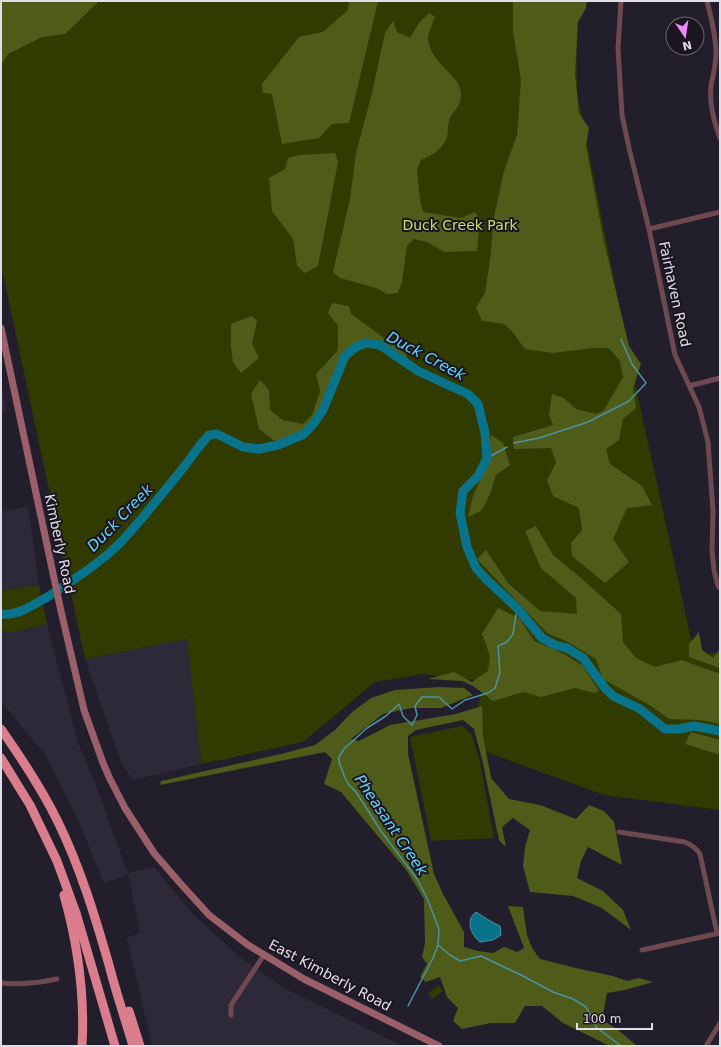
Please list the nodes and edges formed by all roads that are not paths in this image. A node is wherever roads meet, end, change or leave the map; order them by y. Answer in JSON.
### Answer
{"nodes":[{"id":1,"x":621,"y":1,"type":"edge"},
{"id":2,"x":707,"y":1,"type":"edge"},
{"id":3,"x":720,"y":138,"type":"edge"},
{"id":4,"x":720,"y":212,"type":"edge"},
{"id":5,"x":649,"y":230,"type":"junction"},
{"id":6,"x":1,"y":328,"type":"edge"},
{"id":7,"x":720,"y":378,"type":"edge"},
{"id":8,"x":689,"y":386,"type":"junction"},
{"id":9,"x":720,"y":588,"type":"edge"},
{"id":10,"x":1,"y":729,"type":"edge"},
{"id":11,"x":1,"y":758,"type":"edge"},
{"id":12,"x":103,"y":763,"type":"joint"},
{"id":13,"x":619,"y":832,"type":"dead end"},
{"id":14,"x":62,"y":874,"type":"junction"},
{"id":15,"x":719,"y":933,"type":"edge"},
{"id":16,"x":642,"y":950,"type":"dead end"},
{"id":17,"x":264,"y":955,"type":"junction"},
{"id":18,"x":57,"y":979,"type":"dead end"},
{"id":19,"x":1,"y":983,"type":"edge"},
{"id":20,"x":118,"y":996,"type":"junction"},
{"id":21,"x":231,"y":1015,"type":"dead end"},
{"id":22,"x":720,"y":1023,"type":"edge"},
{"id":23,"x":82,"y":1046,"type":"edge"},
{"id":24,"x":115,"y":1046,"type":"edge"},
{"id":25,"x":133,"y":1046,"type":"edge"},
{"id":26,"x":140,"y":1046,"type":"edge"},
{"id":27,"x":438,"y":1046,"type":"edge"},
{"id":28,"x":706,"y":1046,"type":"edge"}],
"edges":[{"from":1,"to":5,"type":"street","name":"Fairhaven Road"},
{"from":2,"to":3,"type":"street"},
{"from":4,"to":5,"type":"street"},
{"from":5,"to":8,"type":"street","name":"Fairhaven Road"},
{"from":6,"to":12,"type":"main road","name":"Kimberly Road"},
{"from":7,"to":8,"type":"street"},
{"from":8,"to":9,"type":"street","name":"Fairhaven Road"},
{"from":10,"to":20,"type":"highway"},
{"from":11,"to":14,"type":"highway"},
{"from":12,"to":17,"type":"main road","name":"East Kimberly Road"},
{"from":13,"to":15,"type":"street"},
{"from":14,"to":23,"type":"highway"},
{"from":14,"to":24,"type":"highway"},
{"from":15,"to":16,"type":"street"},
{"from":17,"to":21,"type":"street"},
{"from":17,"to":27,"type":"main road","name":"East Kimberly Road"},
{"from":18,"to":19,"type":"street"},
{"from":20,"to":25,"type":"highway"},
{"from":20,"to":26,"type":"highway"},
{"from":22,"to":28,"type":"street"}]}
